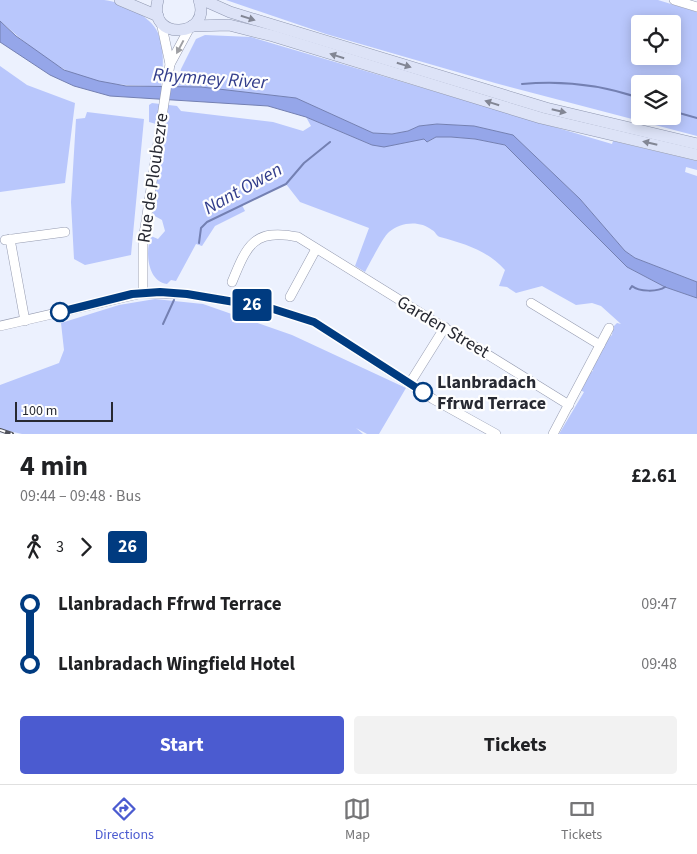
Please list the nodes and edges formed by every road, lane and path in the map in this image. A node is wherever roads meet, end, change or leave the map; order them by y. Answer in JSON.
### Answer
{"nodes":[{"id":1,"x":120,"y":0,"type":"edge"},
{"id":2,"x":158,"y":0,"type":"edge"},
{"id":3,"x":201,"y":0,"type":"edge"},
{"id":4,"x":674,"y":0,"type":"edge"},
{"id":5,"x":697,"y":7,"type":"edge"},
{"id":6,"x":159,"y":19,"type":"junction"},
{"id":7,"x":190,"y":28,"type":"junction"},
{"id":8,"x":170,"y":64,"type":"junction"},
{"id":9,"x":697,"y":144,"type":"edge"},
{"id":10,"x":697,"y":155,"type":"edge"},
{"id":11,"x":65,"y":232,"type":"dead end"},
{"id":12,"x":316,"y":249,"type":"junction"},
{"id":13,"x":232,"y":282,"type":"dead end"},
{"id":14,"x":143,"y":293,"type":"junction"},
{"id":15,"x":290,"y":297,"type":"dead end"},
{"id":16,"x":531,"y":303,"type":"dead end"},
{"id":17,"x":24,"y":321,"type":"junction"},
{"id":18,"x":0,"y":326,"type":"edge"},
{"id":19,"x":445,"y":327,"type":"junction"},
{"id":20,"x":609,"y":328,"type":"dead end"},
{"id":21,"x":600,"y":345,"type":"junction"},
{"id":22,"x":412,"y":385,"type":"junction"},
{"id":23,"x":569,"y":405,"type":"junction"},
{"id":24,"x":496,"y":434,"type":"edge"},
{"id":25,"x":553,"y":434,"type":"edge"}],
"edges":[{"from":1,"to":6,"type":"main road"},
{"from":2,"to":6,"type":"main road"},
{"from":3,"to":7,"type":"main road"},
{"from":3,"to":9,"type":"main road","one_way":true},
{"from":4,"to":5,"type":"street"},
{"from":6,"to":7,"type":"main road"},
{"from":6,"to":8,"type":"street","name":"Rue de Ploubezre"},
{"from":7,"to":8,"type":"street","name":"Rue de Ploubezre","one_way":true},
{"from":10,"to":7,"type":"main road","one_way":true},
{"from":8,"to":14,"type":"street","name":"Rue de Ploubezre"},
{"from":11,"to":17,"type":"street"},
{"from":12,"to":13,"type":"street","name":"Garden Street"},
{"from":12,"to":15,"type":"street"},
{"from":12,"to":19,"type":"street","name":"Garden Street"},
{"from":14,"to":17,"type":"street"},
{"from":14,"to":22,"type":"street"},
{"from":16,"to":21,"type":"street"},
{"from":17,"to":18,"type":"street"},
{"from":19,"to":22,"type":"street"},
{"from":19,"to":23,"type":"street","name":"Garden Street"},
{"from":20,"to":21,"type":"street"},
{"from":21,"to":23,"type":"street"},
{"from":22,"to":24,"type":"street"},
{"from":23,"to":25,"type":"street"}]}
